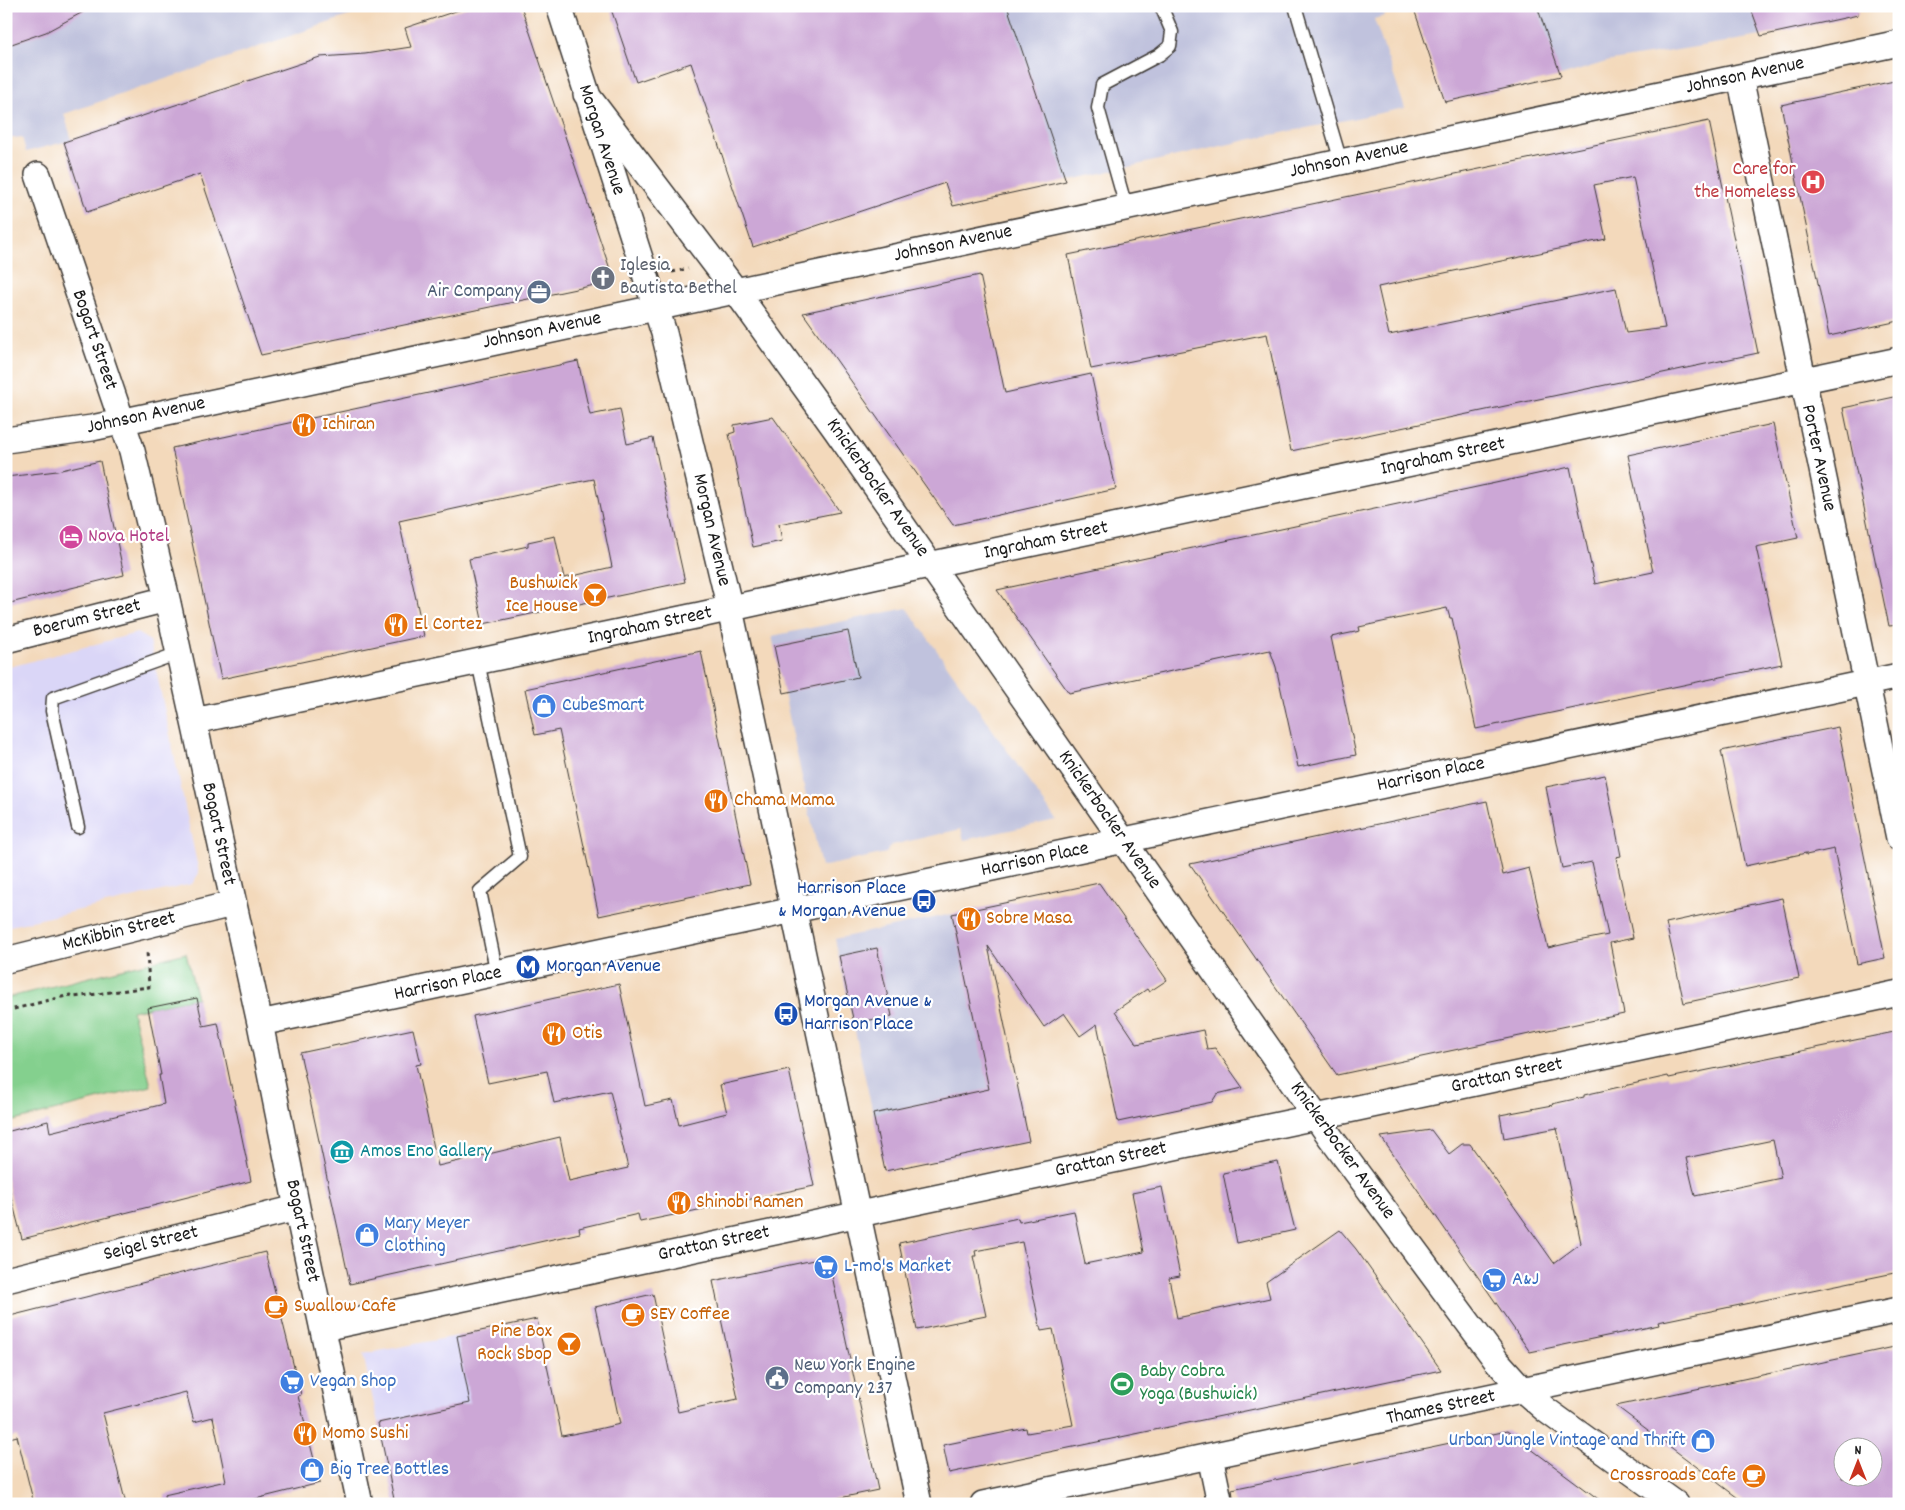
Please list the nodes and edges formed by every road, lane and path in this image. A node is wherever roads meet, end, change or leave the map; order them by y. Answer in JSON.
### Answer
{"nodes":[{"id":1,"x":559,"y":6,"type":"edge"},
{"id":2,"x":1162,"y":6,"type":"edge"},
{"id":3,"x":1295,"y":6,"type":"edge"},
{"id":4,"x":1899,"y":43,"type":"edge"},
{"id":5,"x":1740,"y":77,"type":"junction"},
{"id":6,"x":586,"y":94,"type":"junction"},
{"id":7,"x":1341,"y":162,"type":"junction"},
{"id":8,"x":38,"y":175,"type":"dead end"},
{"id":9,"x":1126,"y":207,"type":"junction"},
{"id":10,"x":690,"y":268,"type":"dead end"},
{"id":11,"x":667,"y":273,"type":"dead end"},
{"id":12,"x":735,"y":290,"type":"junction"},
{"id":13,"x":655,"y":308,"type":"junction"},
{"id":14,"x":1899,"y":360,"type":"edge"},
{"id":15,"x":1802,"y":381,"type":"junction"},
{"id":16,"x":122,"y":421,"type":"junction"},
{"id":17,"x":6,"y":440,"type":"edge"},
{"id":18,"x":931,"y":565,"type":"junction"},
{"id":19,"x":167,"y":599,"type":"junction"},
{"id":20,"x":730,"y":609,"type":"junction"},
{"id":21,"x":6,"y":640,"type":"edge"},
{"id":22,"x":179,"y":653,"type":"junction"},
{"id":23,"x":478,"y":662,"type":"junction"},
{"id":24,"x":1899,"y":676,"type":"edge"},
{"id":25,"x":1866,"y":684,"type":"junction"},
{"id":26,"x":194,"y":721,"type":"junction"},
{"id":27,"x":78,"y":827,"type":"dead end"},
{"id":28,"x":1899,"y":838,"type":"edge"},
{"id":29,"x":1124,"y":842,"type":"junction"},
{"id":30,"x":232,"y":904,"type":"junction"},
{"id":31,"x":794,"y":911,"type":"junction"},
{"id":32,"x":147,"y":948,"type":"dead end"},
{"id":33,"x":6,"y":960,"type":"edge"},
{"id":34,"x":497,"y":974,"type":"junction"},
{"id":35,"x":1899,"y":993,"type":"edge"},
{"id":36,"x":6,"y":1011,"type":"edge"},
{"id":37,"x":260,"y":1023,"type":"junction"},
{"id":38,"x":1316,"y":1117,"type":"junction"},
{"id":39,"x":296,"y":1208,"type":"junction"},
{"id":40,"x":858,"y":1214,"type":"junction"},
{"id":41,"x":6,"y":1280,"type":"edge"},
{"id":42,"x":1899,"y":1310,"type":"edge"},
{"id":43,"x":323,"y":1328,"type":"junction"},
{"id":44,"x":1524,"y":1390,"type":"junction"},
{"id":45,"x":1210,"y":1456,"type":"junction"},
{"id":46,"x":360,"y":1504,"type":"edge"},
{"id":47,"x":918,"y":1504,"type":"edge"},
{"id":48,"x":982,"y":1504,"type":"edge"},
{"id":49,"x":1220,"y":1504,"type":"edge"},
{"id":50,"x":1676,"y":1504,"type":"edge"}],
"edges":[{"from":1,"to":6,"type":"street","name":"Morgan Avenue"},
{"from":2,"to":9,"type":"lane"},
{"from":3,"to":7,"type":"lane"},
{"from":4,"to":5,"type":"street","name":"Johnson Avenue"},
{"from":5,"to":7,"type":"street","name":"Johnson Avenue"},
{"from":5,"to":15,"type":"street","name":"Porter Avenue"},
{"from":6,"to":12,"type":"street","name":"Knickerbocker Avenue"},
{"from":6,"to":13,"type":"street","name":"Morgan Avenue"},
{"from":7,"to":9,"type":"street","name":"Johnson Avenue"},
{"from":8,"to":16,"type":"street","name":"Bogart Street"},
{"from":9,"to":12,"type":"street","name":"Johnson Avenue"},
{"from":10,"to":11,"type":"path"},
{"from":12,"to":13,"type":"street","name":"Johnson Avenue"},
{"from":12,"to":18,"type":"street","name":"Knickerbocker Avenue"},
{"from":13,"to":16,"type":"street","name":"Johnson Avenue"},
{"from":13,"to":20,"type":"street","name":"Morgan Avenue"},
{"from":14,"to":15,"type":"street","name":"Ingraham Street"},
{"from":15,"to":18,"type":"street","name":"Ingraham Street"},
{"from":15,"to":25,"type":"street","name":"Porter Avenue"},
{"from":16,"to":17,"type":"street","name":"Johnson Avenue"},
{"from":16,"to":19,"type":"street","name":"Bogart Street"},
{"from":18,"to":20,"type":"street","name":"Ingraham Street"},
{"from":18,"to":29,"type":"street","name":"Knickerbocker Avenue"},
{"from":19,"to":21,"type":"street","name":"Boerum Street"},
{"from":19,"to":22,"type":"street","name":"Bogart Street"},
{"from":20,"to":23,"type":"street","name":"Ingraham Street"},
{"from":20,"to":31,"type":"street","name":"Morgan Avenue"},
{"from":22,"to":26,"type":"street","name":"Bogart Street"},
{"from":22,"to":27,"type":"lane"},
{"from":23,"to":26,"type":"street","name":"Ingraham Street"},
{"from":23,"to":34,"type":"lane"},
{"from":24,"to":25,"type":"street","name":"Harrison Place"},
{"from":25,"to":28,"type":"street","name":"Porter Avenue"},
{"from":25,"to":29,"type":"street","name":"Harrison Place"},
{"from":26,"to":30,"type":"street","name":"Bogart Street"},
{"from":29,"to":31,"type":"street","name":"Harrison Place"},
{"from":29,"to":38,"type":"street","name":"Knickerbocker Avenue"},
{"from":30,"to":33,"type":"street","name":"McKibbin Street"},
{"from":30,"to":37,"type":"street","name":"Bogart Street"},
{"from":31,"to":34,"type":"street","name":"Harrison Place"},
{"from":31,"to":40,"type":"street","name":"Morgan Avenue"},
{"from":32,"to":36,"type":"path"},
{"from":34,"to":37,"type":"street","name":"Harrison Place"},
{"from":35,"to":38,"type":"street","name":"Grattan Street"},
{"from":37,"to":39,"type":"street","name":"Bogart Street"},
{"from":38,"to":40,"type":"street","name":"Grattan Street"},
{"from":38,"to":44,"type":"street","name":"Knickerbocker Avenue"},
{"from":39,"to":41,"type":"street","name":"Seigel Street"},
{"from":39,"to":43,"type":"street","name":"Bogart Street"},
{"from":40,"to":43,"type":"street","name":"Grattan Street"},
{"from":40,"to":47,"type":"street","name":"Morgan Avenue"},
{"from":42,"to":44,"type":"street","name":"Thames Street"},
{"from":43,"to":46,"type":"street","name":"Bogart Street"},
{"from":44,"to":45,"type":"street","name":"Thames Street"},
{"from":44,"to":50,"type":"street","name":"Knickerbocker Avenue"},
{"from":45,"to":48,"type":"street","name":"Thames Street"},
{"from":45,"to":49,"type":"street"}]}
